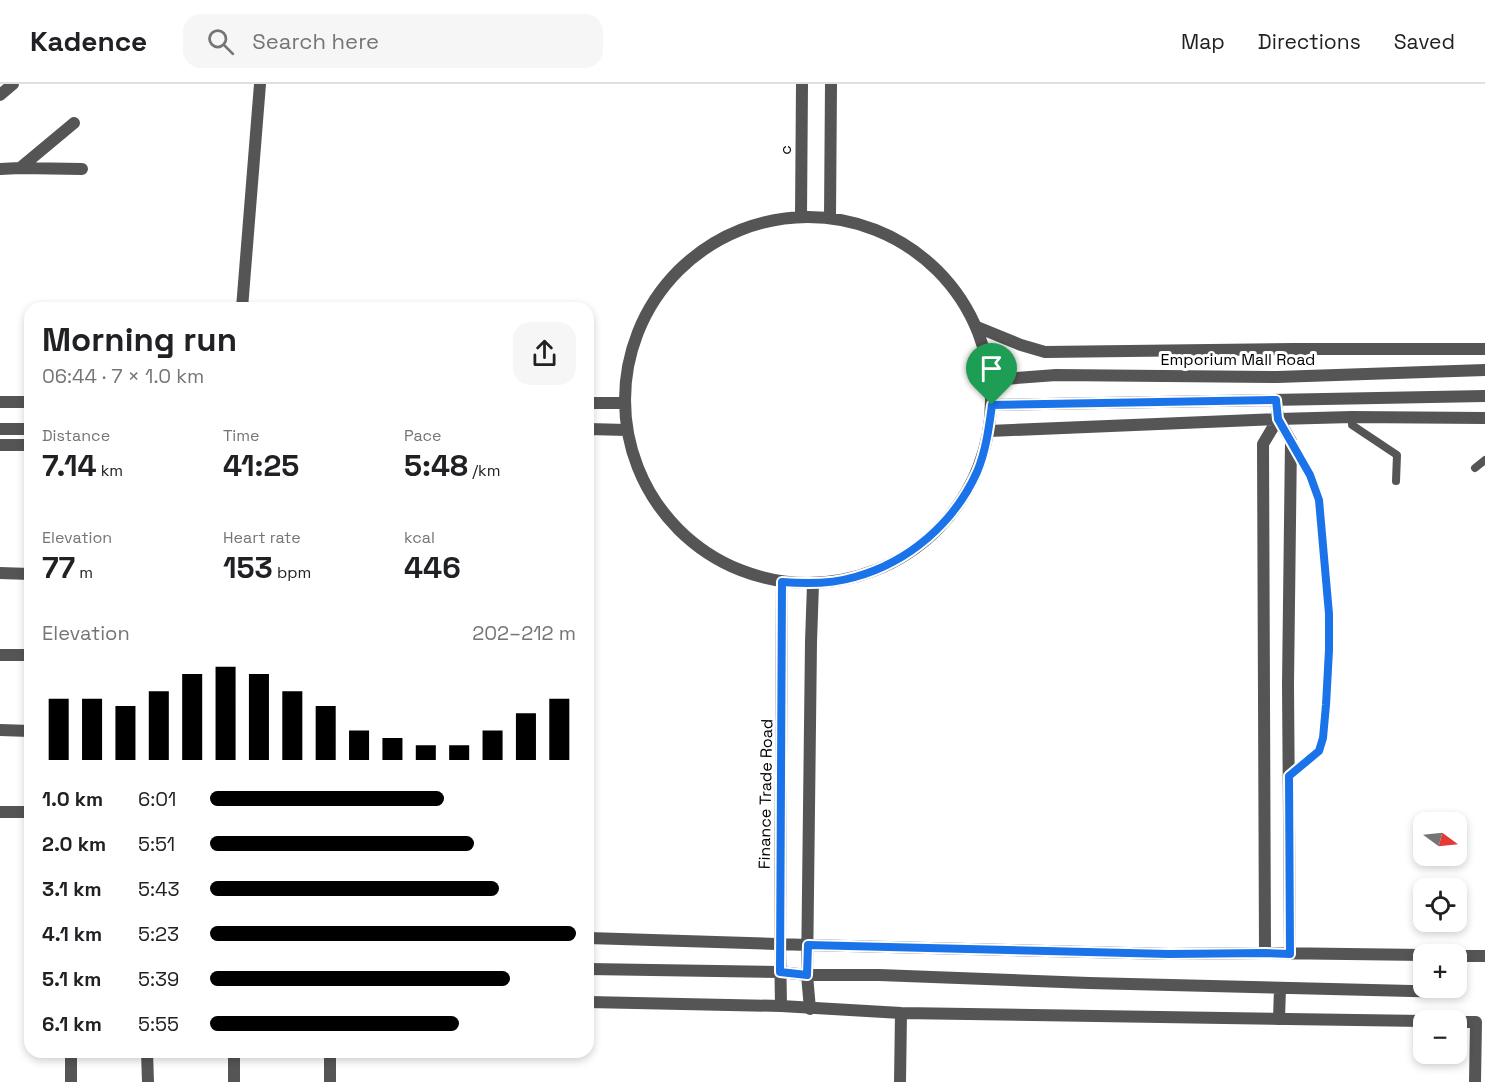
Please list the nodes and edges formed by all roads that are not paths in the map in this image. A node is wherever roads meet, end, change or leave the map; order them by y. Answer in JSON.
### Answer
{"nodes":[{"id":1,"x":13,"y":84,"type":"edge"},
{"id":2,"x":260,"y":84,"type":"edge"},
{"id":3,"x":802,"y":84,"type":"edge"},
{"id":4,"x":831,"y":84,"type":"edge"},
{"id":5,"x":0,"y":95,"type":"edge"},
{"id":6,"x":75,"y":123,"type":"dead end"},
{"id":7,"x":20,"y":168,"type":"junction"},
{"id":8,"x":0,"y":169,"type":"edge"},
{"id":9,"x":82,"y":169,"type":"dead end"},
{"id":10,"x":801,"y":216,"type":"junction"},
{"id":11,"x":830,"y":217,"type":"junction"},
{"id":12,"x":242,"y":302,"type":"edge"},
{"id":13,"x":977,"y":327,"type":"junction"},
{"id":14,"x":1485,"y":349,"type":"edge"},
{"id":15,"x":1485,"y":370,"type":"edge"},
{"id":16,"x":991,"y":380,"type":"junction"},
{"id":17,"x":1485,"y":396,"type":"edge"},
{"id":18,"x":1276,"y":400,"type":"junction"},
{"id":19,"x":0,"y":402,"type":"edge"},
{"id":20,"x":24,"y":402,"type":"edge"},
{"id":21,"x":594,"y":403,"type":"edge"},
{"id":22,"x":625,"y":403,"type":"junction"},
{"id":23,"x":992,"y":405,"type":"junction"},
{"id":24,"x":1352,"y":417,"type":"junction"},
{"id":25,"x":1485,"y":418,"type":"edge"},
{"id":26,"x":1278,"y":419,"type":"junction"},
{"id":27,"x":0,"y":429,"type":"edge"},
{"id":28,"x":24,"y":429,"type":"edge"},
{"id":29,"x":594,"y":429,"type":"edge"},
{"id":30,"x":627,"y":430,"type":"junction"},
{"id":31,"x":989,"y":431,"type":"junction"},
{"id":32,"x":1291,"y":441,"type":"junction"},
{"id":33,"x":0,"y":445,"type":"edge"},
{"id":34,"x":24,"y":445,"type":"edge"},
{"id":35,"x":1485,"y":460,"type":"edge"},
{"id":36,"x":1475,"y":468,"type":"dead end"},
{"id":37,"x":1396,"y":481,"type":"dead end"},
{"id":38,"x":0,"y":573,"type":"edge"},
{"id":39,"x":24,"y":574,"type":"edge"},
{"id":40,"x":782,"y":582,"type":"junction"},
{"id":41,"x":813,"y":584,"type":"junction"},
{"id":42,"x":0,"y":655,"type":"edge"},
{"id":43,"x":24,"y":655,"type":"edge"},
{"id":44,"x":0,"y":730,"type":"edge"},
{"id":45,"x":24,"y":730,"type":"edge"},
{"id":46,"x":1289,"y":776,"type":"junction"},
{"id":47,"x":0,"y":812,"type":"edge"},
{"id":48,"x":24,"y":812,"type":"edge"},
{"id":49,"x":594,"y":938,"type":"edge"},
{"id":50,"x":780,"y":944,"type":"junction"},
{"id":51,"x":808,"y":945,"type":"junction"},
{"id":52,"x":1265,"y":953,"type":"junction"},
{"id":53,"x":1290,"y":954,"type":"junction"},
{"id":54,"x":1413,"y":955,"type":"edge"},
{"id":55,"x":1467,"y":956,"type":"edge"},
{"id":56,"x":1485,"y":956,"type":"edge"},
{"id":57,"x":594,"y":969,"type":"edge"},
{"id":58,"x":780,"y":972,"type":"junction"},
{"id":59,"x":807,"y":975,"type":"junction"},
{"id":60,"x":1280,"y":988,"type":"junction"},
{"id":61,"x":1413,"y":991,"type":"edge"},
{"id":62,"x":594,"y":1002,"type":"edge"},
{"id":63,"x":781,"y":1006,"type":"junction"},
{"id":64,"x":810,"y":1009,"type":"junction"},
{"id":65,"x":901,"y":1013,"type":"junction"},
{"id":66,"x":1279,"y":1019,"type":"junction"},
{"id":67,"x":1413,"y":1021,"type":"edge"},
{"id":68,"x":1480,"y":1022,"type":"edge"},
{"id":69,"x":71,"y":1058,"type":"edge"},
{"id":70,"x":147,"y":1058,"type":"edge"},
{"id":71,"x":234,"y":1058,"type":"edge"},
{"id":72,"x":330,"y":1058,"type":"edge"},
{"id":73,"x":71,"y":1082,"type":"edge"},
{"id":74,"x":148,"y":1082,"type":"edge"},
{"id":75,"x":234,"y":1082,"type":"edge"},
{"id":76,"x":330,"y":1082,"type":"edge"},
{"id":77,"x":900,"y":1082,"type":"edge"},
{"id":78,"x":1475,"y":1082,"type":"edge"}],
"edges":[{"from":1,"to":5,"type":"street"},
{"from":2,"to":12,"type":"street"},
{"from":3,"to":10,"type":"street","name":"c"},
{"from":4,"to":11,"type":"street"},
{"from":6,"to":7,"type":"street"},
{"from":7,"to":8,"type":"street"},
{"from":7,"to":9,"type":"street"},
{"from":10,"to":11,"type":"street"},
{"from":10,"to":22,"type":"street"},
{"from":11,"to":13,"type":"street"},
{"from":13,"to":14,"type":"street"},
{"from":13,"to":16,"type":"street"},
{"from":15,"to":16,"type":"street","name":"Emporium Mall Road"},
{"from":16,"to":23,"type":"street"},
{"from":17,"to":18,"type":"street"},
{"from":18,"to":23,"type":"street"},
{"from":18,"to":26,"type":"street"},
{"from":19,"to":20,"type":"street"},
{"from":21,"to":22,"type":"street"},
{"from":22,"to":30,"type":"street"},
{"from":23,"to":31,"type":"street"},
{"from":24,"to":25,"type":"street"},
{"from":24,"to":26,"type":"street"},
{"from":24,"to":37,"type":"lane"},
{"from":26,"to":31,"type":"street"},
{"from":26,"to":32,"type":"street"},
{"from":26,"to":52,"type":"street"},
{"from":27,"to":28,"type":"street"},
{"from":29,"to":30,"type":"street"},
{"from":30,"to":40,"type":"street"},
{"from":31,"to":41,"type":"street"},
{"from":32,"to":46,"type":"street"},
{"from":32,"to":46,"type":"lane"},
{"from":33,"to":34,"type":"street"},
{"from":35,"to":36,"type":"lane"},
{"from":38,"to":39,"type":"street"},
{"from":40,"to":41,"type":"street"},
{"from":40,"to":50,"type":"street","name":"Finance Trade Road"},
{"from":41,"to":51,"type":"street"},
{"from":42,"to":43,"type":"street"},
{"from":44,"to":45,"type":"street"},
{"from":46,"to":53,"type":"street"},
{"from":47,"to":48,"type":"street"},
{"from":49,"to":50,"type":"street"},
{"from":50,"to":51,"type":"street"},
{"from":50,"to":58,"type":"street","name":"Finance Trade Road"},
{"from":51,"to":52,"type":"street"},
{"from":51,"to":59,"type":"street"},
{"from":52,"to":53,"type":"street"},
{"from":53,"to":54,"type":"street"},
{"from":55,"to":56,"type":"street"},
{"from":57,"to":58,"type":"street"},
{"from":58,"to":59,"type":"street"},
{"from":58,"to":63,"type":"street","name":"Finance Trade Road"},
{"from":59,"to":60,"type":"street"},
{"from":59,"to":64,"type":"street"},
{"from":60,"to":61,"type":"street"},
{"from":60,"to":66,"type":"street"},
{"from":62,"to":63,"type":"street"},
{"from":63,"to":64,"type":"street"},
{"from":64,"to":65,"type":"street"},
{"from":65,"to":66,"type":"street"},
{"from":65,"to":77,"type":"street"},
{"from":66,"to":67,"type":"street"},
{"from":68,"to":78,"type":"street"},
{"from":69,"to":73,"type":"street"},
{"from":70,"to":74,"type":"street"},
{"from":71,"to":75,"type":"street"},
{"from":72,"to":76,"type":"street"}]}
